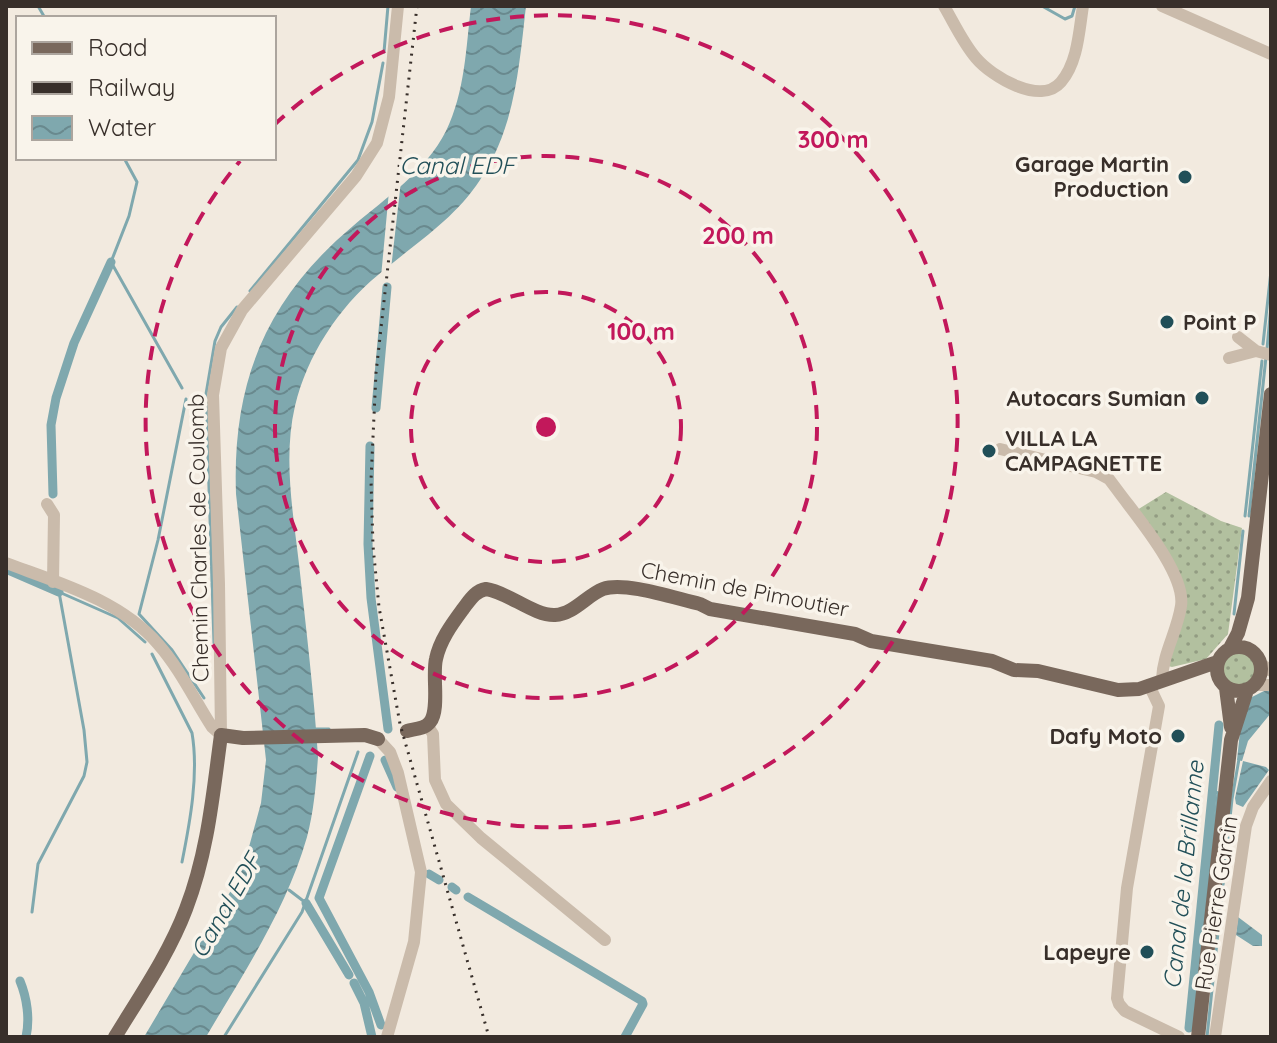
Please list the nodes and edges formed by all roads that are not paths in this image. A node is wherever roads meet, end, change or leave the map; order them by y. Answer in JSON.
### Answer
{"nodes":[{"id":1,"x":398,"y":6,"type":"edge"},
{"id":2,"x":944,"y":6,"type":"edge"},
{"id":3,"x":1083,"y":6,"type":"edge"},
{"id":4,"x":1162,"y":6,"type":"edge"},
{"id":5,"x":1271,"y":54,"type":"edge"},
{"id":6,"x":1238,"y":337,"type":"dead end"},
{"id":7,"x":1256,"y":351,"type":"junction"},
{"id":8,"x":1271,"y":355,"type":"edge"},
{"id":9,"x":1229,"y":358,"type":"dead end"},
{"id":10,"x":1271,"y":394,"type":"edge"},
{"id":11,"x":1000,"y":449,"type":"dead end"},
{"id":12,"x":47,"y":504,"type":"dead end"},
{"id":13,"x":6,"y":563,"type":"edge"},
{"id":14,"x":53,"y":582,"type":"junction"},
{"id":15,"x":1248,"y":598,"type":"junction"},
{"id":16,"x":1230,"y":648,"type":"junction"},
{"id":17,"x":1217,"y":662,"type":"junction"},
{"id":18,"x":1262,"y":662,"type":"edge"},
{"id":19,"x":1163,"y":680,"type":"junction"},
{"id":20,"x":1223,"y":685,"type":"junction"},
{"id":21,"x":1271,"y":685,"type":"edge"},
{"id":22,"x":1250,"y":687,"type":"junction"},
{"id":23,"x":222,"y":695,"type":"junction"},
{"id":24,"x":201,"y":709,"type":"junction"},
{"id":25,"x":427,"y":725,"type":"junction"},
{"id":26,"x":221,"y":735,"type":"junction"},
{"id":27,"x":1231,"y":740,"type":"junction"},
{"id":28,"x":378,"y":744,"type":"junction"},
{"id":29,"x":1271,"y":781,"type":"edge"},
{"id":30,"x":605,"y":940,"type":"dead end"},
{"id":31,"x":115,"y":1037,"type":"edge"},
{"id":32,"x":387,"y":1037,"type":"edge"},
{"id":33,"x":1179,"y":1037,"type":"edge"},
{"id":34,"x":1198,"y":1037,"type":"edge"},
{"id":35,"x":1215,"y":1037,"type":"edge"}],
"edges":[{"from":1,"to":23,"type":"street","name":"Chemin Charles de Coulomb"},
{"from":2,"to":3,"type":"street"},
{"from":4,"to":5,"type":"street"},
{"from":6,"to":7,"type":"street"},
{"from":7,"to":8,"type":"street"},
{"from":7,"to":9,"type":"street"},
{"from":10,"to":15,"type":"main road"},
{"from":11,"to":19,"type":"street"},
{"from":12,"to":14,"type":"street"},
{"from":13,"to":14,"type":"street"},
{"from":14,"to":24,"type":"street"},
{"from":15,"to":16,"type":"main road"},
{"from":15,"to":18,"type":"main road"},
{"from":16,"to":17,"type":"main road"},
{"from":16,"to":18,"type":"main road"},
{"from":17,"to":19,"type":"main road","name":"Chemin de Pimoutier"},
{"from":17,"to":20,"type":"main road"},
{"from":18,"to":22,"type":"main road"},
{"from":19,"to":20,"type":"main road","name":"Chemin de Pimoutier"},
{"from":19,"to":25,"type":"main road","name":"Chemin de Pimoutier"},
{"from":19,"to":33,"type":"street"},
{"from":20,"to":22,"type":"main road"},
{"from":20,"to":27,"type":"main road"},
{"from":21,"to":22,"type":"street"},
{"from":22,"to":27,"type":"main road"},
{"from":23,"to":24,"type":"street"},
{"from":23,"to":26,"type":"street","name":"Chemin Charles de Coulomb"},
{"from":24,"to":26,"type":"street"},
{"from":25,"to":28,"type":"main road"},
{"from":25,"to":30,"type":"street"},
{"from":26,"to":28,"type":"main road"},
{"from":26,"to":31,"type":"main road"},
{"from":27,"to":34,"type":"main road"},
{"from":28,"to":32,"type":"street"},
{"from":29,"to":35,"type":"street","name":"Rue Pierre Garcin"}]}
